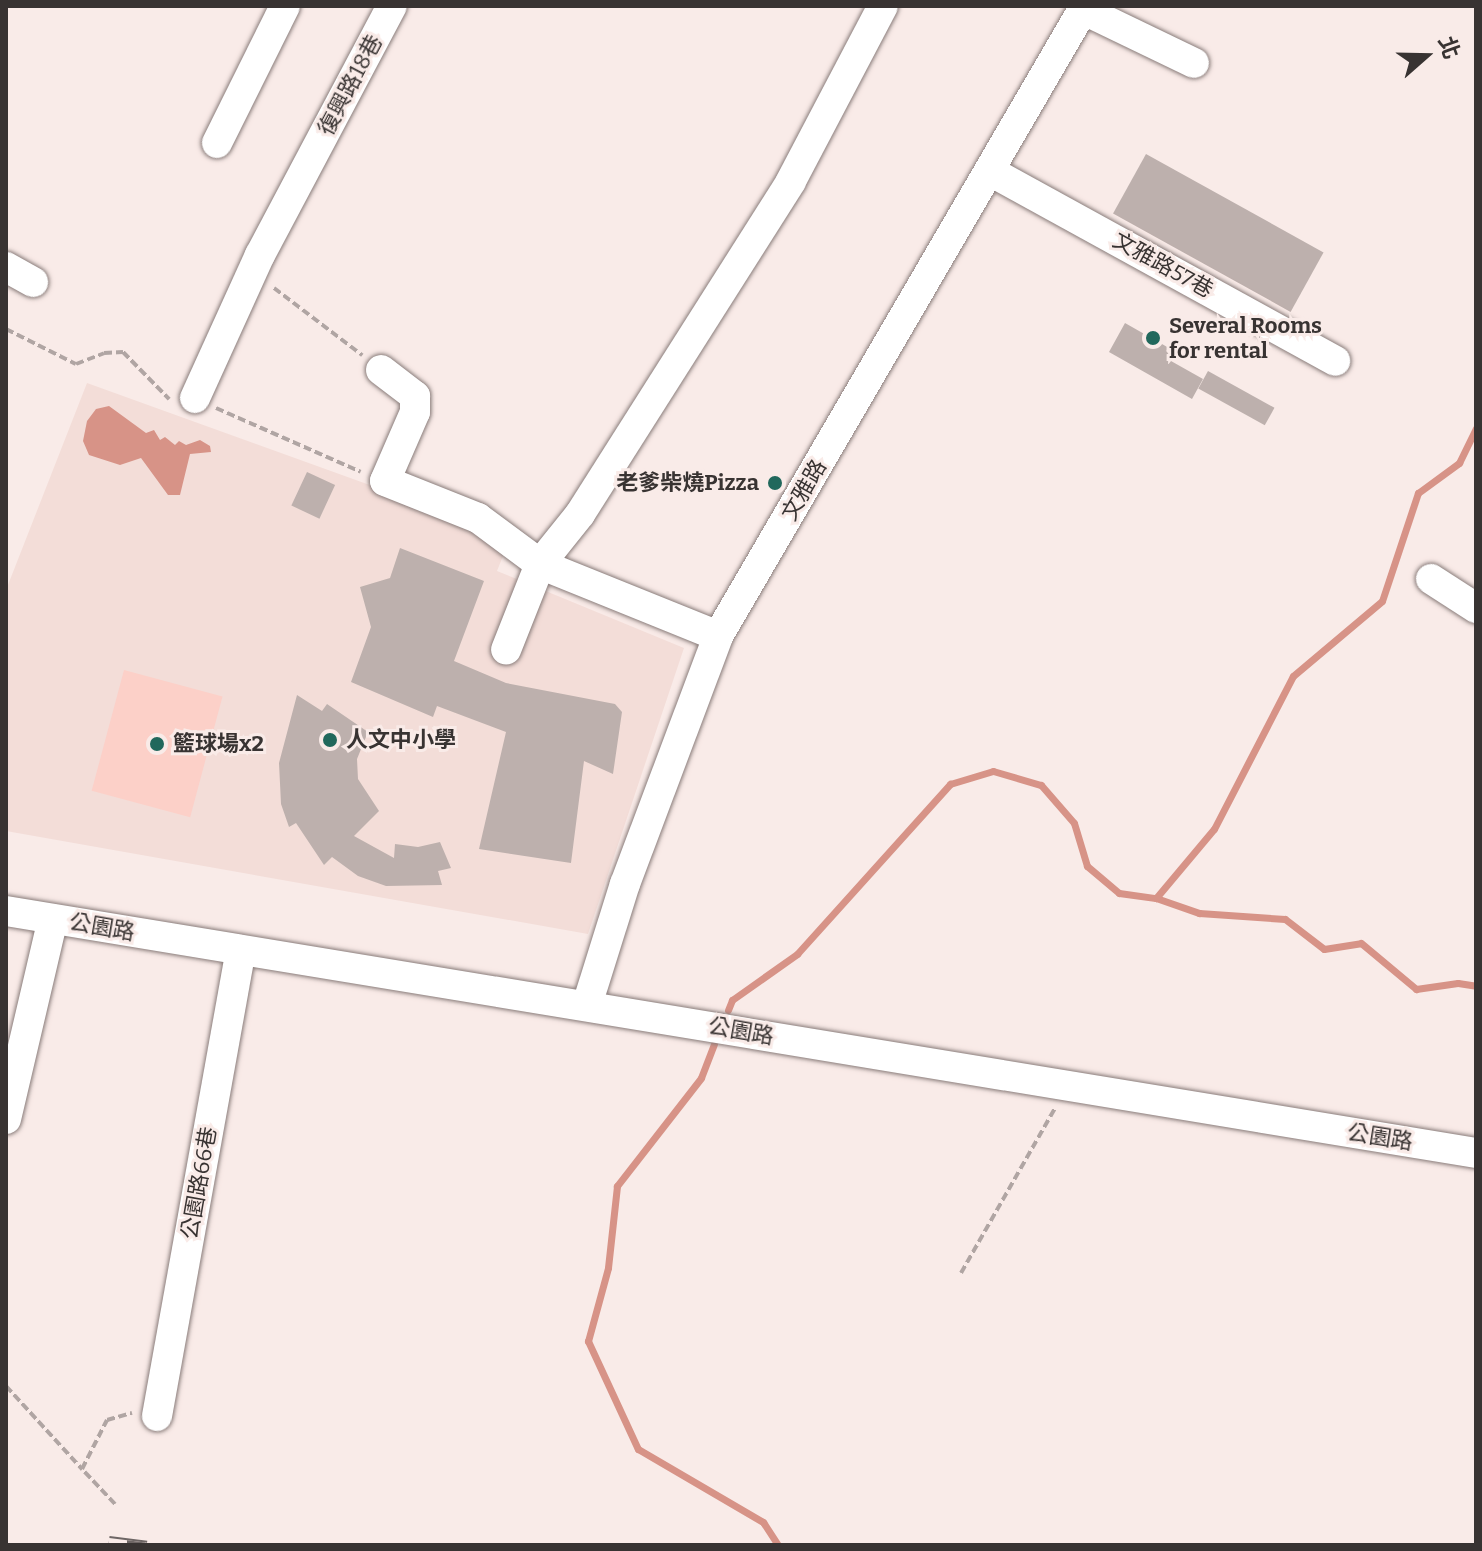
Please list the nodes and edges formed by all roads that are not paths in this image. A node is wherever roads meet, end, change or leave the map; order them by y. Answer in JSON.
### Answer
{"nodes":[{"id":1,"x":285,"y":6,"type":"edge"},
{"id":2,"x":392,"y":6,"type":"edge"},
{"id":3,"x":883,"y":6,"type":"edge"},
{"id":4,"x":1084,"y":8,"type":"edge"},
{"id":5,"x":1194,"y":63,"type":"dead end"},
{"id":6,"x":217,"y":143,"type":"dead end"},
{"id":7,"x":990,"y":171,"type":"junction"},
{"id":8,"x":6,"y":267,"type":"edge"},
{"id":9,"x":33,"y":282,"type":"dead end"},
{"id":10,"x":1335,"y":361,"type":"dead end"},
{"id":11,"x":381,"y":370,"type":"road end"},
{"id":12,"x":195,"y":398,"type":"road end"},
{"id":13,"x":540,"y":564,"type":"junction"},
{"id":14,"x":1431,"y":579,"type":"dead end"},
{"id":15,"x":1476,"y":608,"type":"edge"},
{"id":16,"x":718,"y":636,"type":"junction"},
{"id":17,"x":506,"y":650,"type":"dead end"},
{"id":18,"x":6,"y":911,"type":"edge"},
{"id":19,"x":53,"y":919,"type":"junction"},
{"id":20,"x":241,"y":951,"type":"junction"},
{"id":21,"x":587,"y":1005,"type":"junction"},
{"id":22,"x":6,"y":1119,"type":"edge"},
{"id":23,"x":1476,"y":1153,"type":"edge"},
{"id":24,"x":157,"y":1416,"type":"road end"}],
"edges":[{"from":1,"to":6,"type":"street"},
{"from":2,"to":12,"type":"street","name":"復興路18巷"},
{"from":3,"to":13,"type":"street"},
{"from":4,"to":5,"type":"street"},
{"from":4,"to":7,"type":"street","name":"文雅路"},
{"from":7,"to":10,"type":"street","name":"文雅路57巷"},
{"from":7,"to":16,"type":"street","name":"文雅路"},
{"from":8,"to":9,"type":"street"},
{"from":11,"to":13,"type":"street"},
{"from":13,"to":16,"type":"street"},
{"from":13,"to":17,"type":"street"},
{"from":14,"to":15,"type":"street"},
{"from":16,"to":21,"type":"street","name":"文雅路"},
{"from":18,"to":19,"type":"street","name":"公園路"},
{"from":19,"to":20,"type":"street","name":"公園路"},
{"from":19,"to":22,"type":"street"},
{"from":20,"to":21,"type":"street","name":"公園路"},
{"from":20,"to":24,"type":"street","name":"公園路66巷"},
{"from":21,"to":23,"type":"street","name":"公園路"}]}
